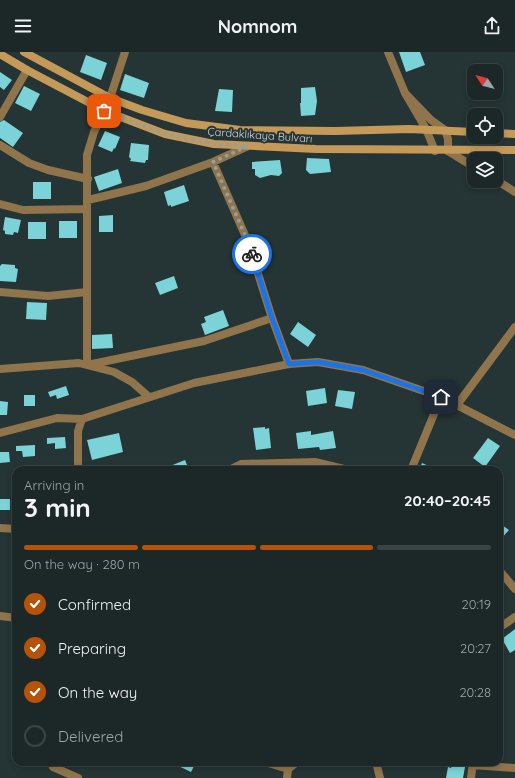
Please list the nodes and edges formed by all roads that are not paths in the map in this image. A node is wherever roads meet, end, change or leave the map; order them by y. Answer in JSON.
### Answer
{"nodes":[{"id":1,"x":24,"y":52,"type":"edge"},
{"id":2,"x":125,"y":52,"type":"edge"},
{"id":3,"x":388,"y":52,"type":"edge"},
{"id":4,"x":0,"y":54,"type":"edge"},
{"id":5,"x":27,"y":70,"type":"junction"},
{"id":6,"x":406,"y":93,"type":"junction"},
{"id":7,"x":110,"y":98,"type":"junction"},
{"id":8,"x":104,"y":111,"type":"junction"},
{"id":9,"x":0,"y":117,"type":"edge"},
{"id":10,"x":426,"y":129,"type":"junction"},
{"id":11,"x":445,"y":130,"type":"junction"},
{"id":12,"x":467,"y":132,"type":"edge"},
{"id":13,"x":503,"y":133,"type":"edge"},
{"id":14,"x":515,"y":134,"type":"edge"},
{"id":15,"x":0,"y":145,"type":"edge"},
{"id":16,"x":248,"y":146,"type":"junction"},
{"id":17,"x":436,"y":150,"type":"junction"},
{"id":18,"x":515,"y":150,"type":"edge"},
{"id":19,"x":448,"y":151,"type":"junction"},
{"id":20,"x":213,"y":162,"type":"junction"},
{"id":21,"x":467,"y":163,"type":"edge"},
{"id":22,"x":88,"y":179,"type":"junction"},
{"id":23,"x":503,"y":184,"type":"edge"},
{"id":24,"x":515,"y":192,"type":"edge"},
{"id":25,"x":0,"y":204,"type":"edge"},
{"id":26,"x":87,"y":205,"type":"junction"},
{"id":27,"x":0,"y":292,"type":"edge"},
{"id":28,"x":87,"y":292,"type":"junction"},
{"id":29,"x":272,"y":318,"type":"junction"},
{"id":30,"x":515,"y":327,"type":"edge"},
{"id":31,"x":289,"y":364,"type":"junction"},
{"id":32,"x":87,"y":365,"type":"junction"},
{"id":33,"x":0,"y":369,"type":"edge"},
{"id":34,"x":148,"y":397,"type":"junction"},
{"id":35,"x":441,"y":397,"type":"junction"},
{"id":36,"x":457,"y":405,"type":"junction"},
{"id":37,"x":82,"y":418,"type":"junction"},
{"id":38,"x":0,"y":434,"type":"edge"},
{"id":39,"x":515,"y":435,"type":"edge"},
{"id":40,"x":78,"y":466,"type":"edge"},
{"id":41,"x":237,"y":466,"type":"edge"},
{"id":42,"x":332,"y":466,"type":"edge"},
{"id":43,"x":413,"y":466,"type":"edge"},
{"id":44,"x":0,"y":528,"type":"edge"},
{"id":45,"x":12,"y":529,"type":"edge"},
{"id":46,"x":503,"y":575,"type":"edge"},
{"id":47,"x":515,"y":589,"type":"edge"},
{"id":48,"x":0,"y":616,"type":"edge"},
{"id":49,"x":12,"y":618,"type":"edge"},
{"id":50,"x":515,"y":618,"type":"edge"},
{"id":51,"x":503,"y":626,"type":"edge"},
{"id":52,"x":278,"y":766,"type":"edge"},
{"id":53,"x":292,"y":766,"type":"edge"},
{"id":54,"x":377,"y":766,"type":"edge"},
{"id":55,"x":473,"y":766,"type":"edge"},
{"id":56,"x":498,"y":766,"type":"edge"},
{"id":57,"x":53,"y":767,"type":"dead end"},
{"id":58,"x":515,"y":768,"type":"edge"},
{"id":59,"x":288,"y":769,"type":"junction"},
{"id":60,"x":78,"y":778,"type":"edge"},
{"id":61,"x":287,"y":778,"type":"edge"},
{"id":62,"x":380,"y":778,"type":"edge"},
{"id":63,"x":471,"y":778,"type":"edge"}],
"edges":[{"from":1,"to":7,"type":"main road","name":"Çardaklıkaya Bulvarı"},
{"from":2,"to":7,"type":"street"},
{"from":3,"to":6,"type":"street"},
{"from":4,"to":5,"type":"main road","name":"Çardaklıkaya Bulvarı"},
{"from":5,"to":8,"type":"main road","name":"Çardaklıkaya Bulvarı"},
{"from":5,"to":9,"type":"street"},
{"from":6,"to":10,"type":"street"},
{"from":6,"to":11,"type":"street"},
{"from":7,"to":8,"type":"street"},
{"from":7,"to":10,"type":"main road","name":"Çardaklıkaya Bulvarı"},
{"from":8,"to":16,"type":"main road","name":"Çardaklıkaya Bulvarı"},
{"from":8,"to":22,"type":"street"},
{"from":10,"to":11,"type":"main road","name":"Çardaklıkaya Bulvarı"},
{"from":10,"to":17,"type":"street"},
{"from":11,"to":12,"type":"main road","name":"Çardaklıkaya Bulvarı"},
{"from":11,"to":19,"type":"street"},
{"from":13,"to":14,"type":"main road"},
{"from":15,"to":22,"type":"street"},
{"from":16,"to":17,"type":"main road","name":"Çardaklıkaya Bulvarı"},
{"from":16,"to":20,"type":"street"},
{"from":17,"to":19,"type":"main road","name":"Çardaklıkaya Bulvarı"},
{"from":18,"to":19,"type":"main road","name":"Çardaklıkaya Bulvarı"},
{"from":19,"to":21,"type":"street"},
{"from":20,"to":26,"type":"street"},
{"from":20,"to":29,"type":"street"},
{"from":22,"to":26,"type":"street"},
{"from":23,"to":24,"type":"street"},
{"from":25,"to":26,"type":"street"},
{"from":26,"to":28,"type":"street"},
{"from":27,"to":28,"type":"street"},
{"from":28,"to":32,"type":"street"},
{"from":29,"to":31,"type":"street"},
{"from":29,"to":32,"type":"street"},
{"from":30,"to":36,"type":"street"},
{"from":31,"to":34,"type":"street"},
{"from":31,"to":35,"type":"street"},
{"from":32,"to":33,"type":"street"},
{"from":32,"to":34,"type":"street"},
{"from":34,"to":37,"type":"street"},
{"from":35,"to":36,"type":"street"},
{"from":35,"to":43,"type":"street"},
{"from":36,"to":39,"type":"street"},
{"from":37,"to":38,"type":"street"},
{"from":37,"to":40,"type":"street"},
{"from":41,"to":42,"type":"street"},
{"from":44,"to":45,"type":"street"},
{"from":46,"to":47,"type":"street"},
{"from":48,"to":49,"type":"street"},
{"from":50,"to":51,"type":"street"},
{"from":52,"to":59,"type":"street"},
{"from":53,"to":59,"type":"street"},
{"from":54,"to":62,"type":"street"},
{"from":55,"to":63,"type":"street"},
{"from":56,"to":58,"type":"street"},
{"from":57,"to":60,"type":"street"},
{"from":59,"to":61,"type":"street"}]}
